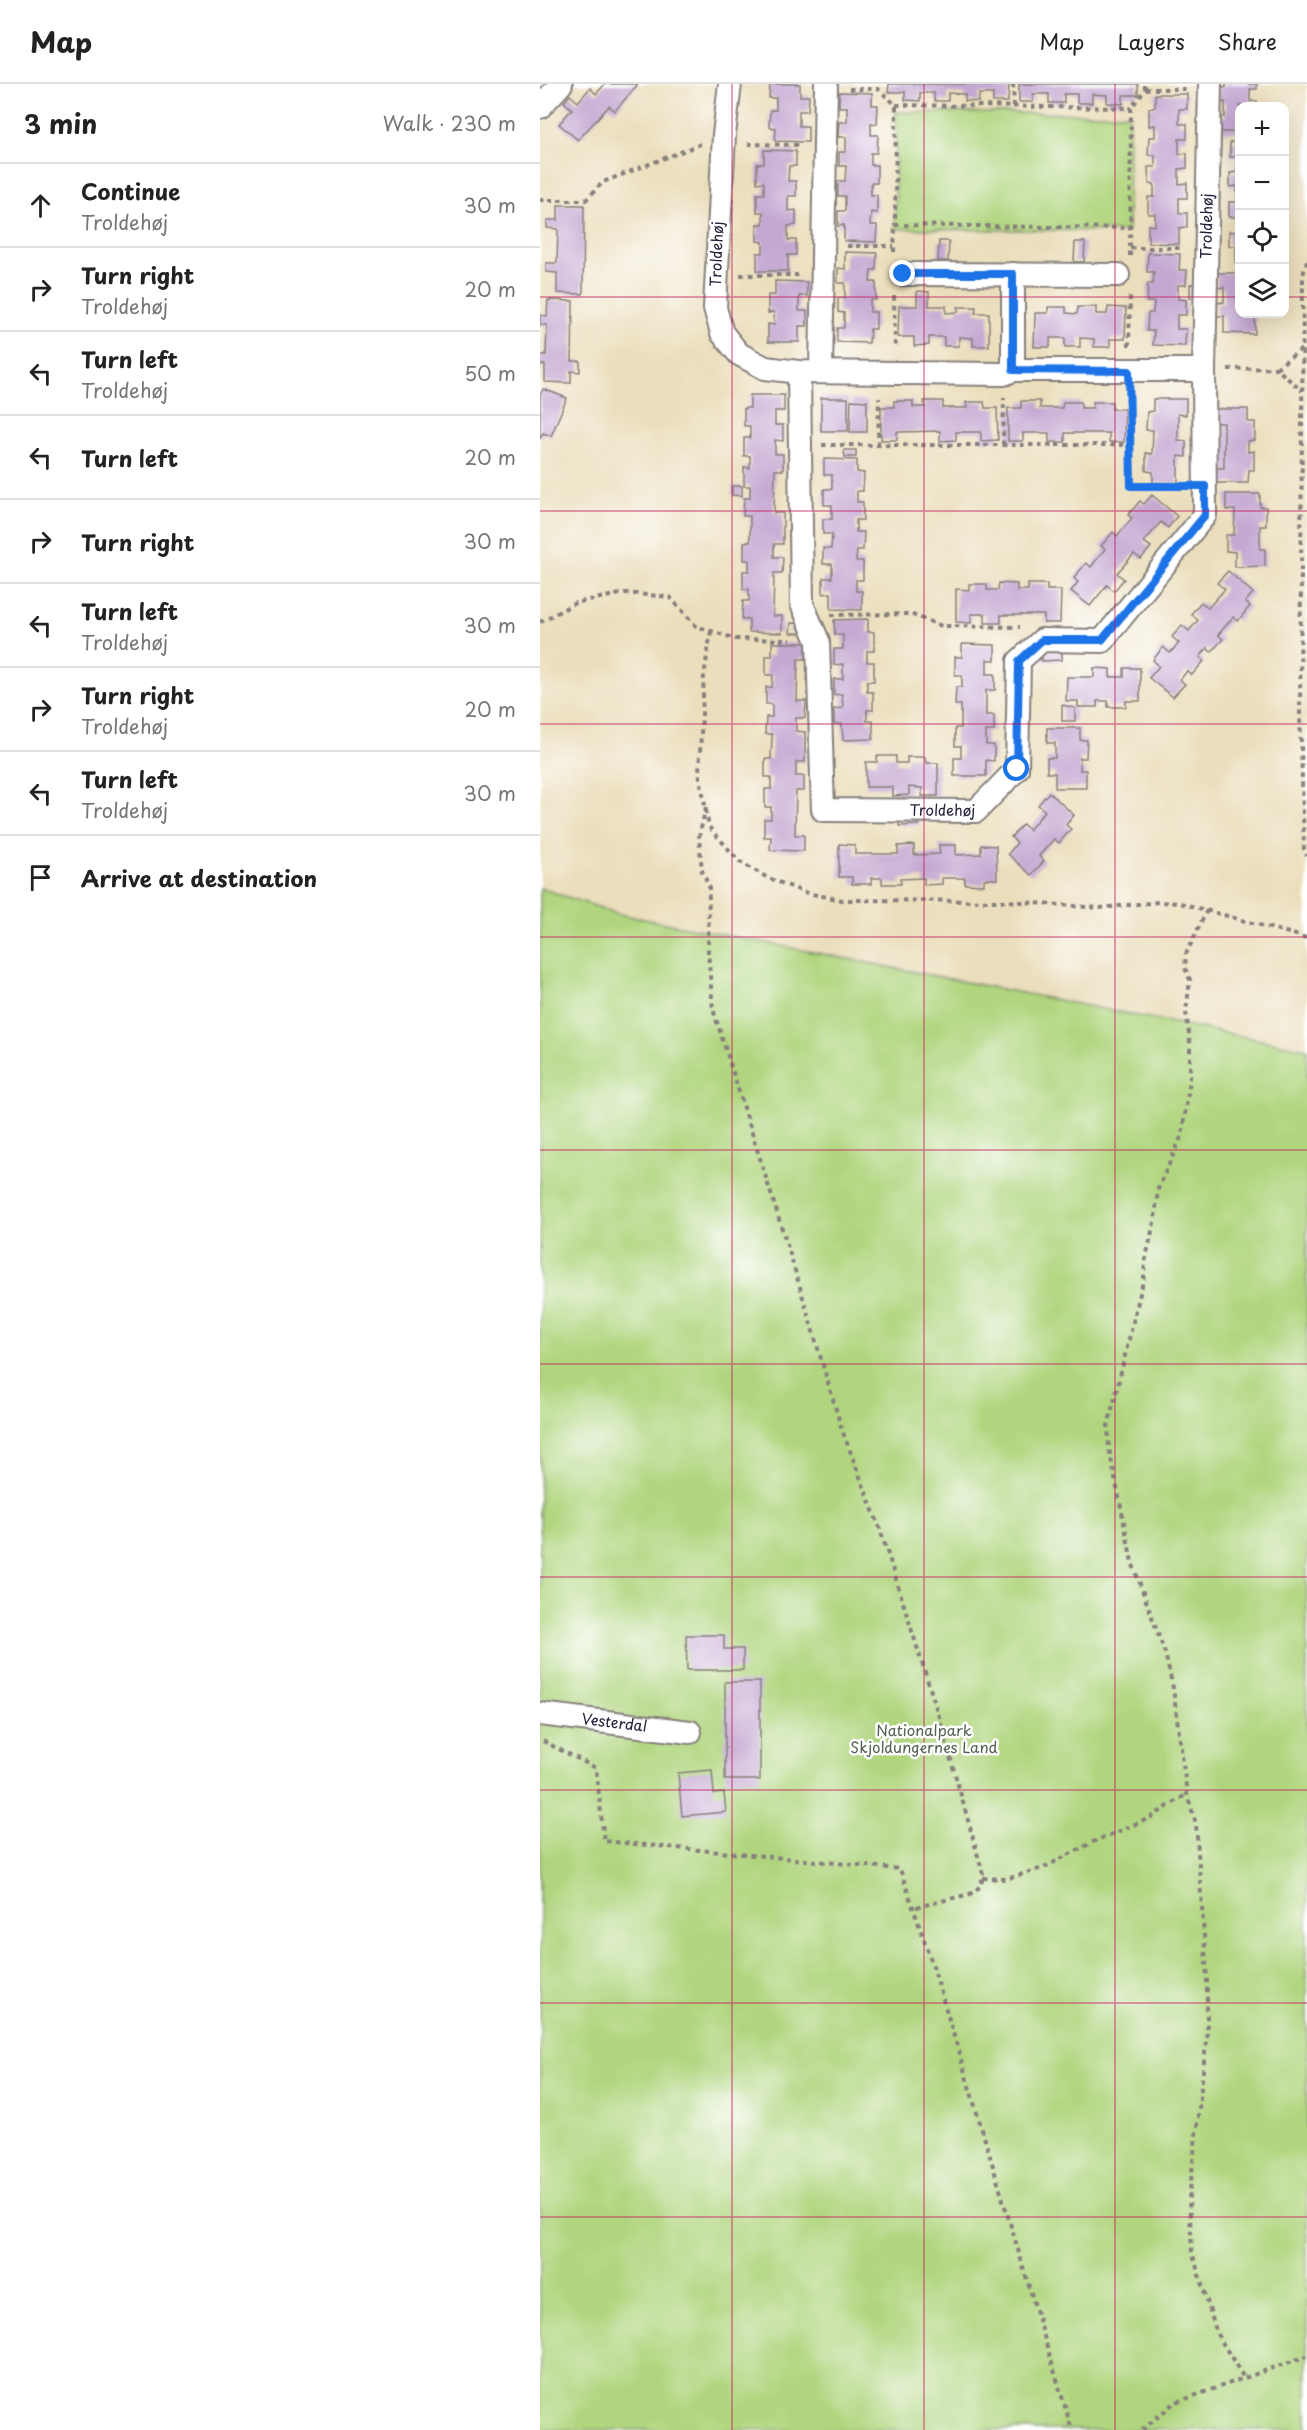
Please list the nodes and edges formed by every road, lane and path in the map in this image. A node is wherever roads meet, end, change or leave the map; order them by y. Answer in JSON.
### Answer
{"nodes":[{"id":1,"x":561,"y":84,"type":"edge"},
{"id":2,"x":730,"y":84,"type":"edge"},
{"id":3,"x":826,"y":84,"type":"edge"},
{"id":4,"x":878,"y":84,"type":"edge"},
{"id":5,"x":1014,"y":84,"type":"edge"},
{"id":6,"x":1145,"y":87,"type":"edge"},
{"id":7,"x":1210,"y":87,"type":"edge"},
{"id":8,"x":896,"y":105,"type":"junction"},
{"id":9,"x":1014,"y":106,"type":"junction"},
{"id":10,"x":540,"y":107,"type":"edge"},
{"id":11,"x":1131,"y":108,"type":"junction"},
{"id":12,"x":724,"y":139,"type":"junction"},
{"id":13,"x":825,"y":146,"type":"junction"},
{"id":14,"x":540,"y":200,"type":"edge"},
{"id":15,"x":895,"y":225,"type":"dead end"},
{"id":16,"x":824,"y":246,"type":"junction"},
{"id":17,"x":894,"y":246,"type":"dead end"},
{"id":18,"x":1130,"y":248,"type":"junction"},
{"id":19,"x":1207,"y":249,"type":"junction"},
{"id":20,"x":1307,"y":261,"type":"edge"},
{"id":21,"x":903,"y":274,"type":"dead end"},
{"id":22,"x":1013,"y":274,"type":"junction"},
{"id":23,"x":716,"y":275,"type":"junction"},
{"id":24,"x":1126,"y":275,"type":"junction"},
{"id":25,"x":823,"y":276,"type":"junction"},
{"id":26,"x":1303,"y":348,"type":"junction"},
{"id":27,"x":1276,"y":368,"type":"junction"},
{"id":28,"x":1204,"y":370,"type":"junction"},
{"id":29,"x":1129,"y":371,"type":"junction"},
{"id":30,"x":810,"y":372,"type":"junction"},
{"id":31,"x":879,"y":372,"type":"junction"},
{"id":32,"x":1009,"y":372,"type":"junction"},
{"id":33,"x":1303,"y":392,"type":"junction"},
{"id":34,"x":800,"y":445,"type":"junction"},
{"id":35,"x":878,"y":445,"type":"junction"},
{"id":36,"x":1003,"y":445,"type":"junction"},
{"id":37,"x":1130,"y":445,"type":"junction"},
{"id":38,"x":1205,"y":486,"type":"junction"},
{"id":39,"x":807,"y":615,"type":"junction"},
{"id":40,"x":540,"y":622,"type":"edge"},
{"id":41,"x":711,"y":631,"type":"junction"},
{"id":42,"x":1042,"y":640,"type":"junction"},
{"id":43,"x":818,"y":641,"type":"junction"},
{"id":44,"x":706,"y":807,"type":"junction"},
{"id":45,"x":1307,"y":856,"type":"edge"},
{"id":46,"x":1208,"y":910,"type":"junction"},
{"id":47,"x":1307,"y":938,"type":"edge"},
{"id":48,"x":540,"y":1714,"type":"edge"},
{"id":49,"x":690,"y":1732,"type":"dead end"},
{"id":50,"x":540,"y":1739,"type":"edge"},
{"id":51,"x":1187,"y":1794,"type":"junction"},
{"id":52,"x":982,"y":1878,"type":"junction"},
{"id":53,"x":914,"y":1908,"type":"junction"},
{"id":54,"x":1307,"y":2355,"type":"edge"},
{"id":55,"x":1244,"y":2378,"type":"junction"},
{"id":56,"x":1072,"y":2430,"type":"edge"},
{"id":57,"x":1142,"y":2430,"type":"edge"}],
"edges":[{"from":1,"to":10,"type":"street"},
{"from":2,"to":12,"type":"street","name":"Troldehøj"},
{"from":3,"to":13,"type":"street","name":"Troldehøj"},
{"from":4,"to":8,"type":"path"},
{"from":5,"to":9,"type":"path"},
{"from":6,"to":7,"type":"path"},
{"from":6,"to":11,"type":"path"},
{"from":7,"to":19,"type":"street","name":"Troldehøj"},
{"from":8,"to":9,"type":"path"},
{"from":8,"to":15,"type":"path"},
{"from":9,"to":11,"type":"path"},
{"from":11,"to":18,"type":"path"},
{"from":12,"to":13,"type":"path"},
{"from":12,"to":14,"type":"path"},
{"from":12,"to":23,"type":"street","name":"Troldehøj"},
{"from":13,"to":16,"type":"street","name":"Troldehøj"},
{"from":16,"to":17,"type":"path"},
{"from":16,"to":25,"type":"street","name":"Troldehøj"},
{"from":18,"to":19,"type":"path"},
{"from":18,"to":24,"type":"path"},
{"from":19,"to":28,"type":"street","name":"Troldehøj"},
{"from":20,"to":26,"type":"path"},
{"from":21,"to":22,"type":"street"},
{"from":22,"to":24,"type":"street"},
{"from":22,"to":32,"type":"street"},
{"from":23,"to":25,"type":"path"},
{"from":23,"to":30,"type":"street","name":"Troldehøj"},
{"from":24,"to":29,"type":"path"},
{"from":25,"to":30,"type":"street","name":"Troldehøj"},
{"from":26,"to":27,"type":"path"},
{"from":26,"to":33,"type":"path"},
{"from":27,"to":28,"type":"path"},
{"from":27,"to":33,"type":"path"},
{"from":28,"to":29,"type":"street","name":"Troldehøj"},
{"from":28,"to":38,"type":"street","name":"Troldehøj"},
{"from":29,"to":32,"type":"street","name":"Troldehøj"},
{"from":29,"to":37,"type":"path"},
{"from":30,"to":31,"type":"street","name":"Troldehøj"},
{"from":30,"to":34,"type":"street","name":"Troldehøj"},
{"from":31,"to":32,"type":"street","name":"Troldehøj"},
{"from":31,"to":35,"type":"path"},
{"from":32,"to":36,"type":"path"},
{"from":33,"to":45,"type":"path"},
{"from":34,"to":35,"type":"path"},
{"from":34,"to":39,"type":"street","name":"Troldehøj"},
{"from":35,"to":36,"type":"path"},
{"from":36,"to":37,"type":"path"},
{"from":37,"to":38,"type":"path"},
{"from":38,"to":42,"type":"street","name":"Troldehøj"},
{"from":39,"to":42,"type":"path"},
{"from":39,"to":43,"type":"street","name":"Troldehøj"},
{"from":40,"to":41,"type":"path"},
{"from":41,"to":43,"type":"path"},
{"from":41,"to":44,"type":"path"},
{"from":42,"to":43,"type":"street","name":"Troldehøj"},
{"from":44,"to":46,"type":"path"},
{"from":44,"to":52,"type":"path"},
{"from":46,"to":47,"type":"path"},
{"from":46,"to":51,"type":"path"},
{"from":48,"to":49,"type":"street","name":"Vesterdal"},
{"from":50,"to":53,"type":"path"},
{"from":51,"to":52,"type":"path"},
{"from":51,"to":55,"type":"path"},
{"from":52,"to":53,"type":"path"},
{"from":53,"to":56,"type":"path"},
{"from":54,"to":55,"type":"path"},
{"from":55,"to":57,"type":"path"}]}
